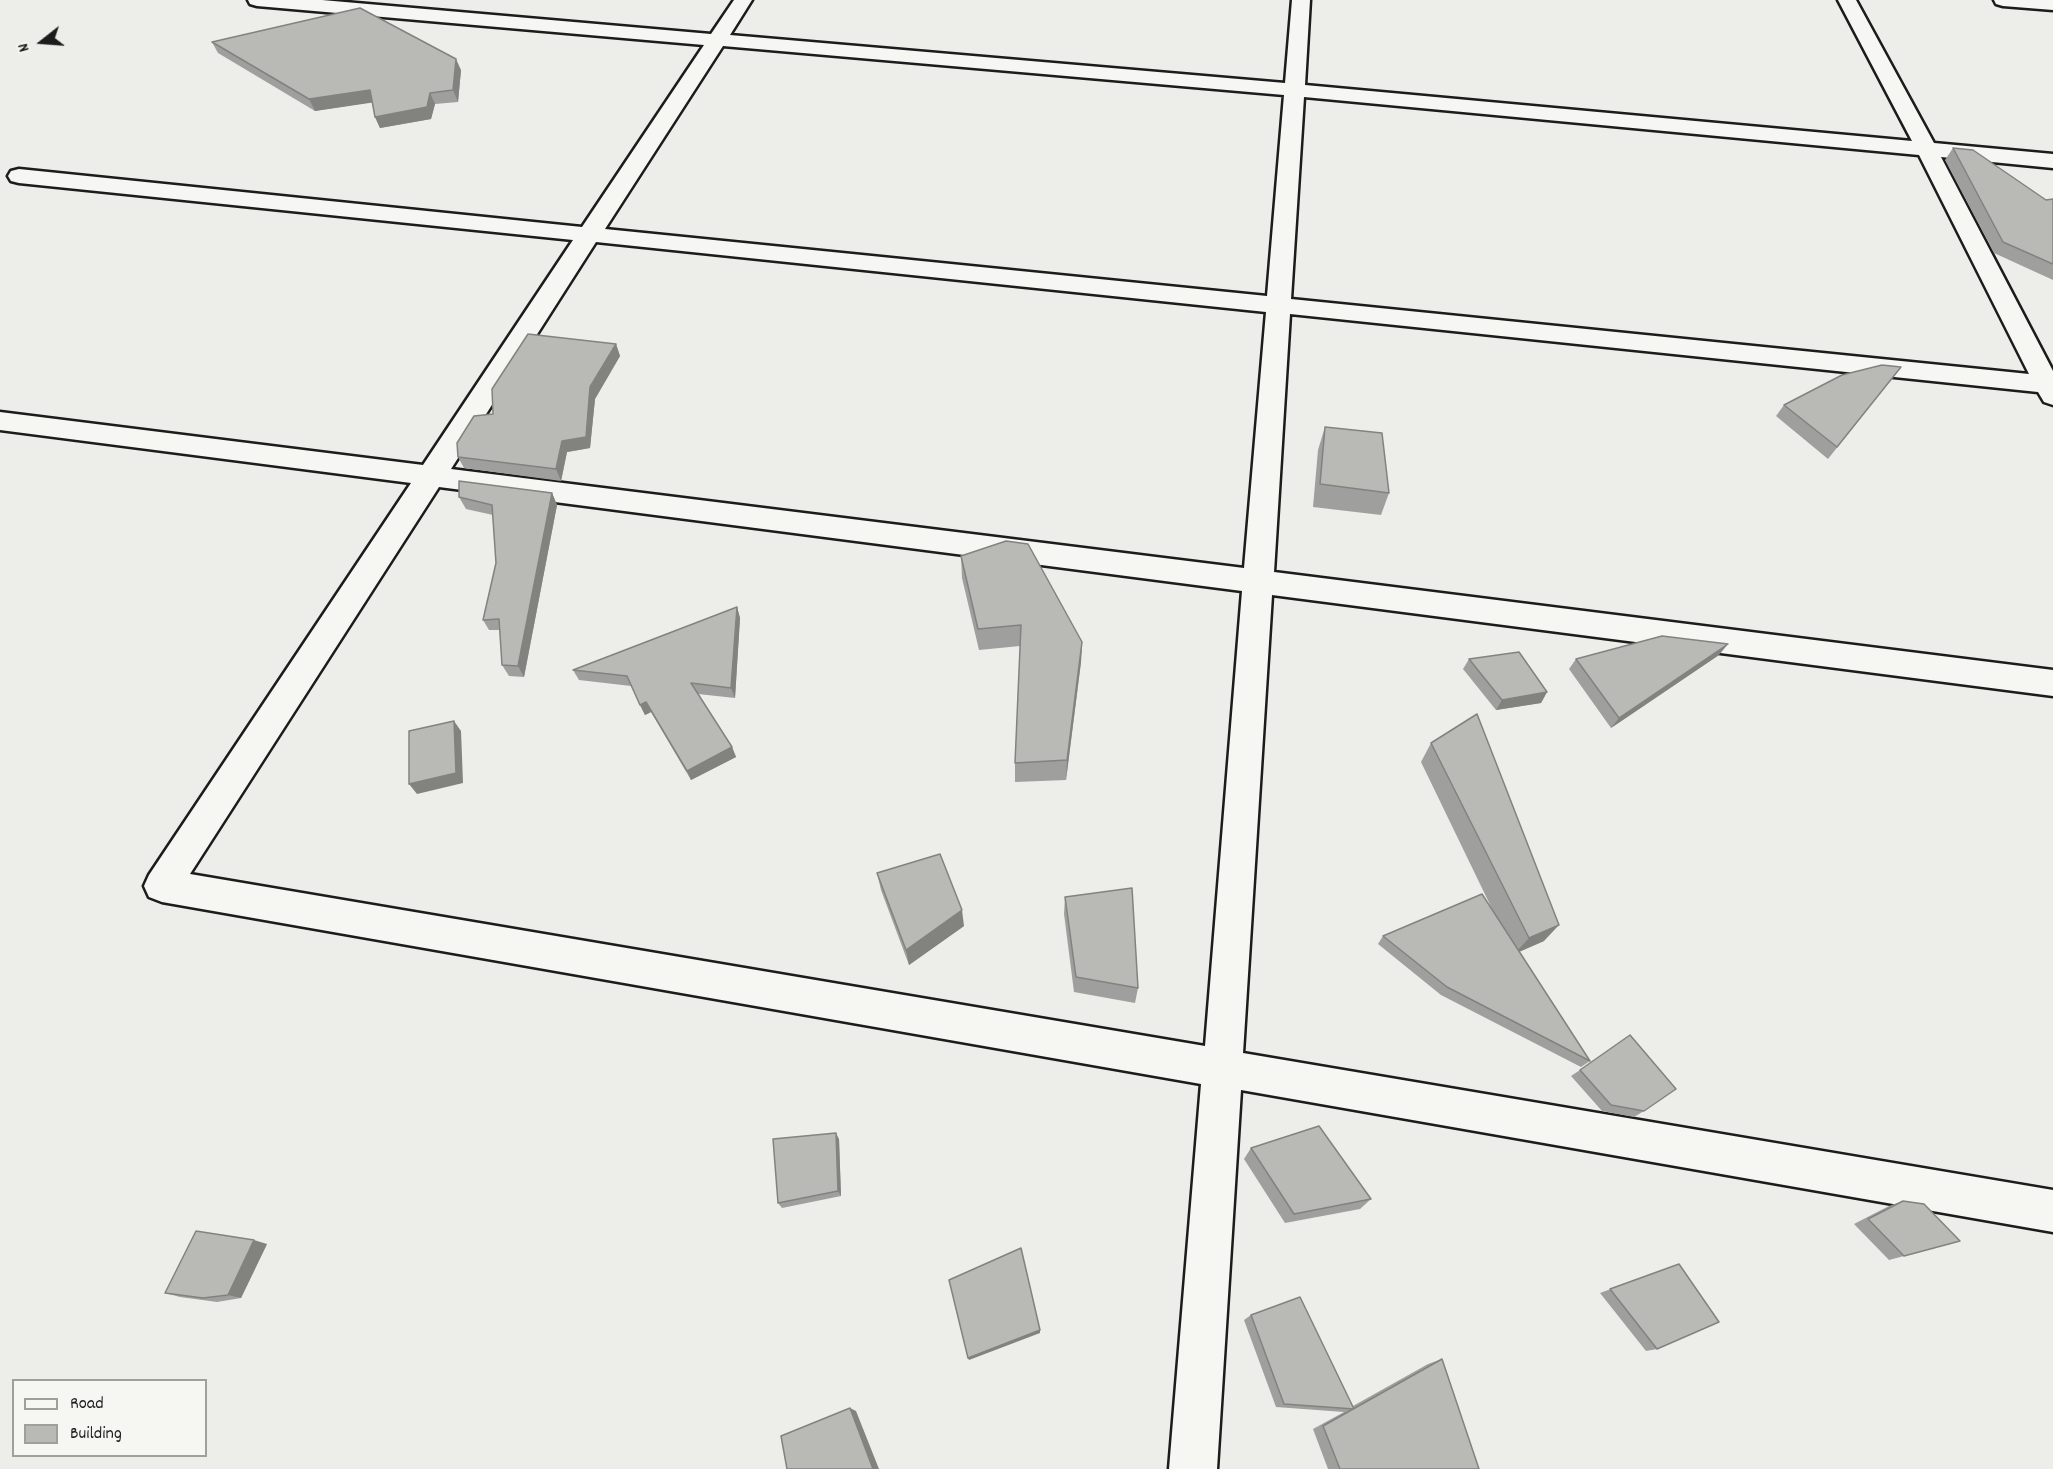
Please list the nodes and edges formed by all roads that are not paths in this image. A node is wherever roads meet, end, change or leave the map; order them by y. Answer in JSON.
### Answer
{"nodes":[{"id":1,"x":257,"y":0,"type":"edge"},
{"id":2,"x":743,"y":0,"type":"edge"},
{"id":3,"x":1301,"y":0,"type":"edge"},
{"id":4,"x":1847,"y":0,"type":"edge"},
{"id":5,"x":2003,"y":0,"type":"edge"},
{"id":6,"x":2053,"y":4,"type":"edge"},
{"id":7,"x":717,"y":40,"type":"junction"},
{"id":8,"x":1294,"y":90,"type":"junction"},
{"id":9,"x":1927,"y":150,"type":"junction"},
{"id":10,"x":2053,"y":161,"type":"edge"},
{"id":11,"x":19,"y":176,"type":"dead end"},
{"id":12,"x":590,"y":234,"type":"junction"},
{"id":13,"x":1278,"y":305,"type":"junction"},
{"id":14,"x":2051,"y":388,"type":"edge"},
{"id":15,"x":0,"y":421,"type":"edge"},
{"id":16,"x":431,"y":476,"type":"junction"},
{"id":17,"x":1258,"y":582,"type":"junction"},
{"id":18,"x":2053,"y":683,"type":"edge"},
{"id":19,"x":1222,"y":1068,"type":"junction"},
{"id":20,"x":2053,"y":1211,"type":"edge"},
{"id":21,"x":1193,"y":1469,"type":"edge"}],
"edges":[{"from":1,"to":7,"type":"street"},
{"from":2,"to":7,"type":"street"},
{"from":3,"to":8,"type":"street"},
{"from":4,"to":9,"type":"street"},
{"from":5,"to":6,"type":"street"},
{"from":7,"to":8,"type":"street"},
{"from":7,"to":12,"type":"street"},
{"from":8,"to":9,"type":"street"},
{"from":8,"to":13,"type":"street"},
{"from":9,"to":10,"type":"street"},
{"from":9,"to":14,"type":"street"},
{"from":11,"to":12,"type":"street"},
{"from":12,"to":13,"type":"street"},
{"from":12,"to":16,"type":"street"},
{"from":13,"to":14,"type":"street"},
{"from":13,"to":17,"type":"street"},
{"from":15,"to":16,"type":"street"},
{"from":16,"to":17,"type":"street"},
{"from":16,"to":19,"type":"street"},
{"from":17,"to":18,"type":"street"},
{"from":17,"to":19,"type":"street"},
{"from":19,"to":20,"type":"street"},
{"from":19,"to":21,"type":"street"}]}
